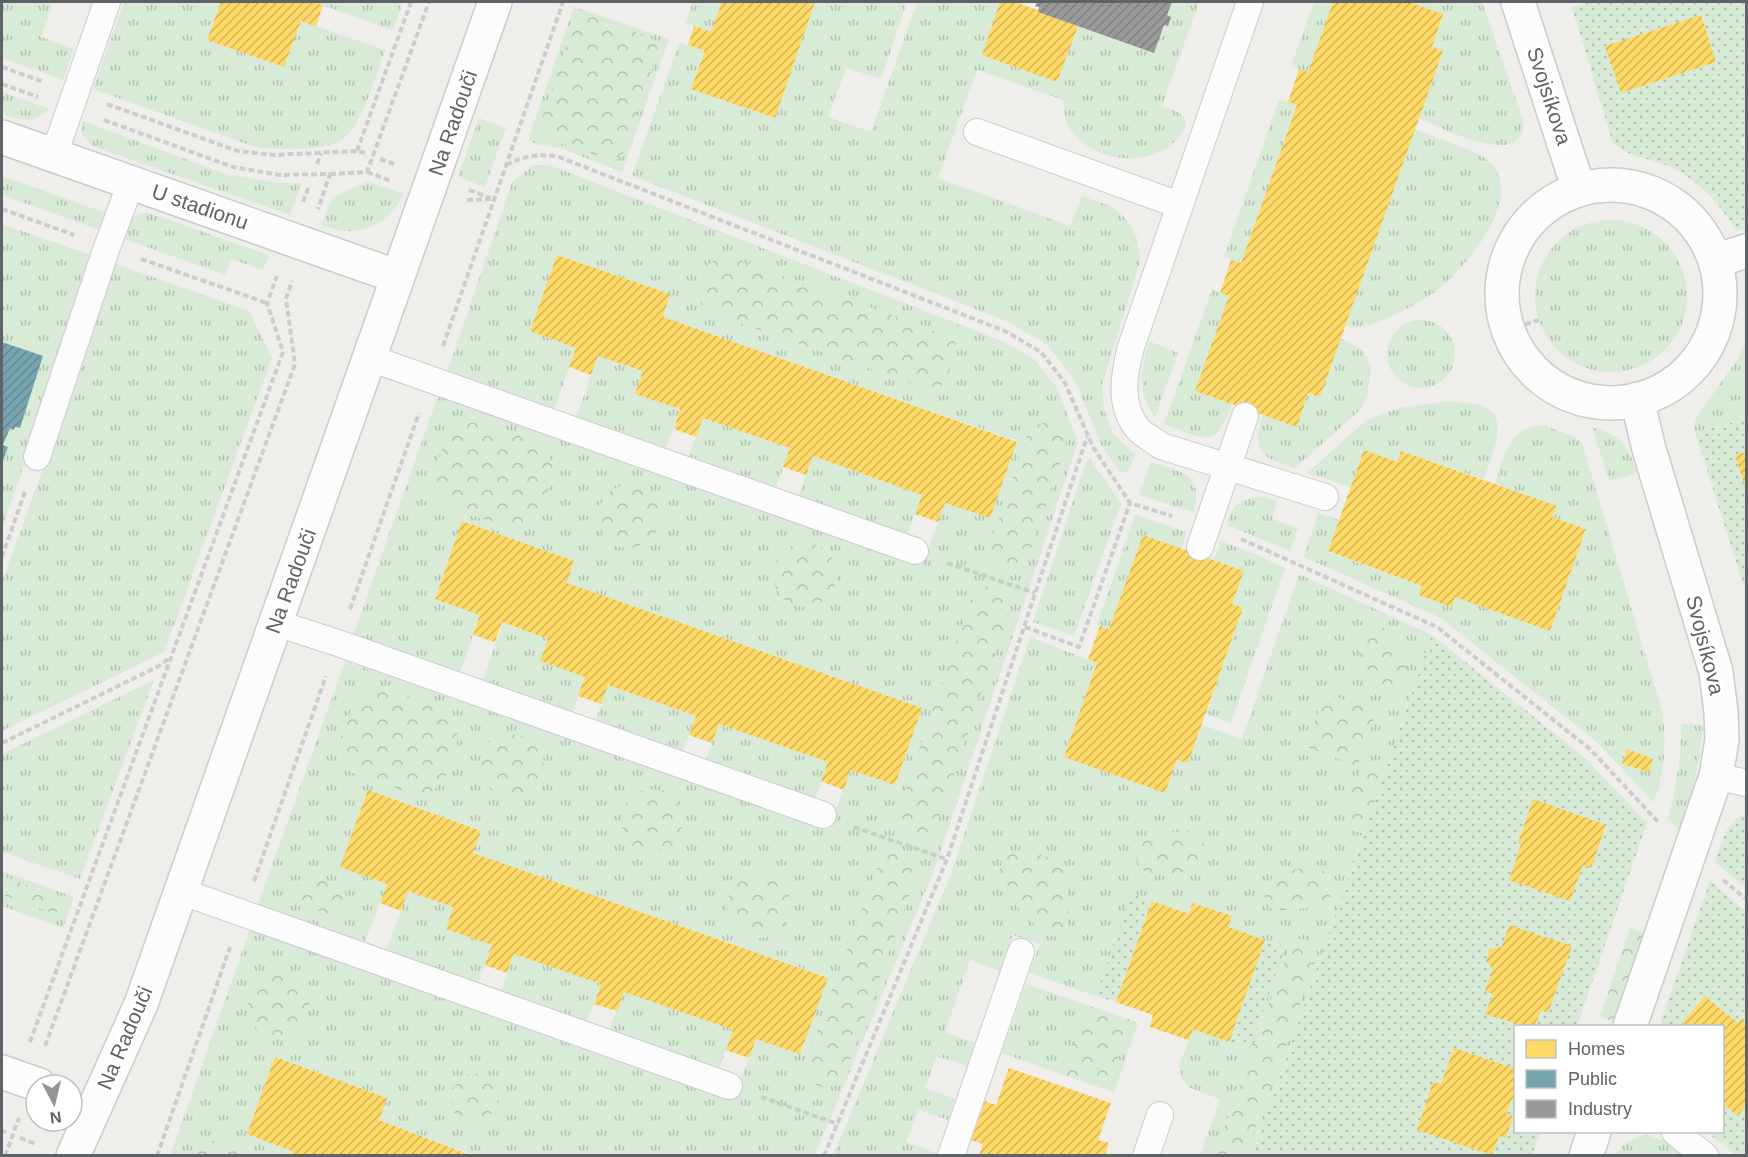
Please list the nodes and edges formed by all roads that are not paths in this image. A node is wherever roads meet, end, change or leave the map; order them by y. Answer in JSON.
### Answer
{"nodes":[{"id":1,"x":107,"y":2,"type":"edge"},
{"id":2,"x":495,"y":2,"type":"edge"},
{"id":3,"x":1250,"y":2,"type":"edge"},
{"id":4,"x":1518,"y":2,"type":"edge"},
{"id":5,"x":977,"y":132,"type":"dead end"},
{"id":6,"x":2,"y":137,"type":"edge"},
{"id":7,"x":54,"y":155,"type":"junction"},
{"id":8,"x":131,"y":183,"type":"junction"},
{"id":9,"x":1579,"y":190,"type":"junction"},
{"id":10,"x":1179,"y":204,"type":"junction"},
{"id":11,"x":1746,"y":251,"type":"edge"},
{"id":12,"x":1715,"y":261,"type":"junction"},
{"id":13,"x":398,"y":277,"type":"junction"},
{"id":14,"x":370,"y":358,"type":"junction"},
{"id":15,"x":1637,"y":399,"type":"junction"},
{"id":16,"x":1245,"y":416,"type":"dead end"},
{"id":17,"x":37,"y":457,"type":"road end"},
{"id":18,"x":1228,"y":466,"type":"junction"},
{"id":19,"x":1325,"y":497,"type":"dead end"},
{"id":20,"x":1200,"y":547,"type":"dead end"},
{"id":21,"x":915,"y":551,"type":"road end"},
{"id":22,"x":276,"y":623,"type":"junction"},
{"id":23,"x":1731,"y":780,"type":"edge"},
{"id":24,"x":823,"y":815,"type":"road end"},
{"id":25,"x":180,"y":891,"type":"junction"},
{"id":26,"x":1021,"y":952,"type":"dead end"},
{"id":27,"x":1630,"y":1025,"type":"edge"},
{"id":28,"x":729,"y":1086,"type":"road end"},
{"id":29,"x":84,"y":1101,"type":"edge"},
{"id":30,"x":1160,"y":1115,"type":"dead end"},
{"id":31,"x":77,"y":1133,"type":"edge"},
{"id":32,"x":1593,"y":1133,"type":"edge"},
{"id":33,"x":1678,"y":1133,"type":"edge"},
{"id":34,"x":73,"y":1155,"type":"edge"},
{"id":35,"x":951,"y":1155,"type":"edge"},
{"id":36,"x":1146,"y":1155,"type":"edge"},
{"id":37,"x":1587,"y":1155,"type":"edge"},
{"id":38,"x":1705,"y":1155,"type":"edge"}],
"edges":[{"from":1,"to":7,"type":"lane"},
{"from":2,"to":13,"type":"street","name":"Na Radouči"},
{"from":3,"to":10,"type":"lane"},
{"from":4,"to":9,"type":"street","name":"Svojsíkova"},
{"from":5,"to":10,"type":"lane"},
{"from":6,"to":7,"type":"street","name":"U stadionu"},
{"from":7,"to":8,"type":"street","name":"U stadionu"},
{"from":8,"to":13,"type":"street","name":"U stadionu"},
{"from":8,"to":17,"type":"lane"},
{"from":9,"to":12,"type":"street"},
{"from":9,"to":15,"type":"street"},
{"from":10,"to":18,"type":"lane"},
{"from":11,"to":12,"type":"street"},
{"from":12,"to":15,"type":"street"},
{"from":13,"to":14,"type":"street","name":"Na Radouči"},
{"from":14,"to":21,"type":"lane"},
{"from":14,"to":22,"type":"street","name":"Na Radouči"},
{"from":15,"to":23,"type":"street","name":"Svojsíkova"},
{"from":16,"to":18,"type":"lane"},
{"from":18,"to":19,"type":"lane"},
{"from":18,"to":20,"type":"lane"},
{"from":22,"to":24,"type":"lane"},
{"from":22,"to":25,"type":"street","name":"Na Radouči"},
{"from":23,"to":27,"type":"street","name":"Svojsíkova"},
{"from":25,"to":28,"type":"lane"},
{"from":25,"to":29,"type":"street","name":"Na Radouči"},
{"from":26,"to":35,"type":"lane"},
{"from":30,"to":36,"type":"lane"},
{"from":31,"to":34,"type":"street","name":"Na Radouči"},
{"from":32,"to":37,"type":"street"},
{"from":33,"to":38,"type":"lane"}]}
